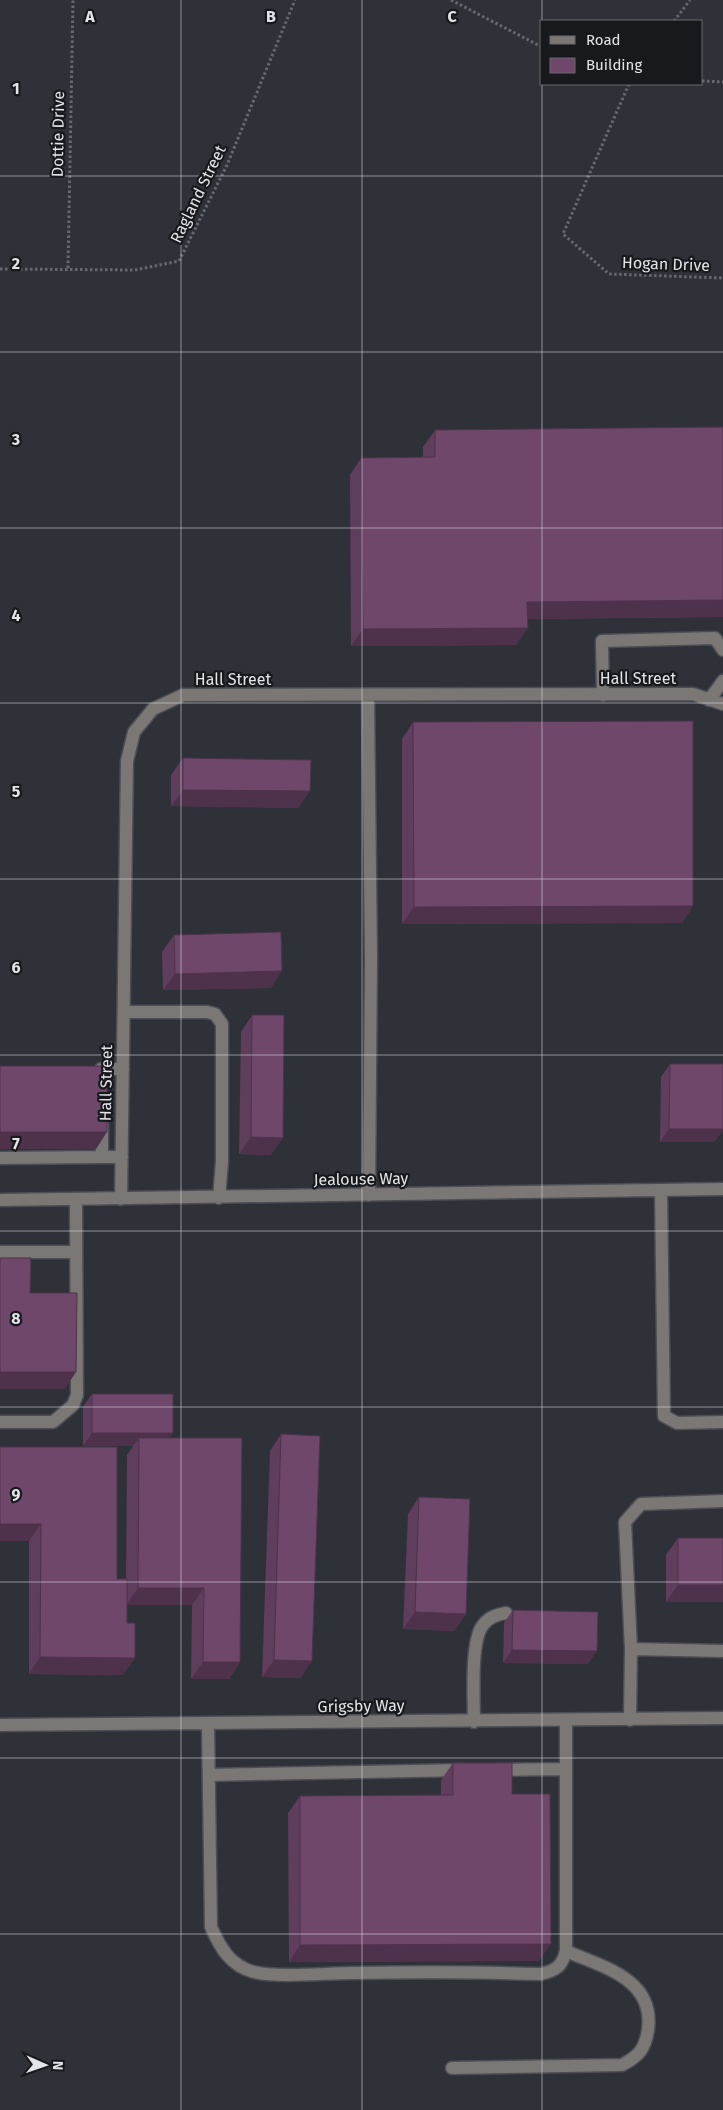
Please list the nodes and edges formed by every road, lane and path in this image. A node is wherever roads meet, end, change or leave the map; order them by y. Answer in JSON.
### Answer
{"nodes":[{"id":1,"x":73,"y":0,"type":"edge"},
{"id":2,"x":295,"y":0,"type":"edge"},
{"id":3,"x":451,"y":0,"type":"edge"},
{"id":4,"x":690,"y":0,"type":"edge"},
{"id":5,"x":675,"y":20,"type":"edge"},
{"id":6,"x":540,"y":46,"type":"edge"},
{"id":7,"x":703,"y":81,"type":"edge"},
{"id":8,"x":723,"y":82,"type":"edge"},
{"id":9,"x":629,"y":85,"type":"edge"},
{"id":10,"x":68,"y":268,"type":"junction"},
{"id":11,"x":0,"y":269,"type":"edge"},
{"id":12,"x":723,"y":278,"type":"edge"},
{"id":13,"x":723,"y":650,"type":"edge"},
{"id":14,"x":723,"y":681,"type":"edge"},
{"id":15,"x":603,"y":695,"type":"junction"},
{"id":16,"x":368,"y":696,"type":"junction"},
{"id":17,"x":709,"y":700,"type":"junction"},
{"id":18,"x":723,"y":704,"type":"edge"},
{"id":19,"x":124,"y":1012,"type":"junction"},
{"id":20,"x":123,"y":1069,"type":"junction"},
{"id":21,"x":102,"y":1088,"type":"edge"},
{"id":22,"x":102,"y":1108,"type":"edge"},
{"id":23,"x":102,"y":1157,"type":"junction"},
{"id":24,"x":122,"y":1157,"type":"junction"},
{"id":25,"x":0,"y":1158,"type":"edge"},
{"id":26,"x":723,"y":1188,"type":"edge"},
{"id":27,"x":661,"y":1190,"type":"junction"},
{"id":28,"x":369,"y":1195,"type":"junction"},
{"id":29,"x":219,"y":1198,"type":"junction"},
{"id":30,"x":0,"y":1200,"type":"edge"},
{"id":31,"x":76,"y":1200,"type":"junction"},
{"id":32,"x":121,"y":1200,"type":"junction"},
{"id":33,"x":0,"y":1252,"type":"edge"},
{"id":34,"x":76,"y":1252,"type":"junction"},
{"id":35,"x":0,"y":1422,"type":"edge"},
{"id":36,"x":723,"y":1422,"type":"edge"},
{"id":37,"x":723,"y":1501,"type":"edge"},
{"id":38,"x":506,"y":1613,"type":"dead end"},
{"id":39,"x":631,"y":1649,"type":"junction"},
{"id":40,"x":723,"y":1651,"type":"edge"},
{"id":41,"x":723,"y":1718,"type":"edge"},
{"id":42,"x":566,"y":1720,"type":"junction"},
{"id":43,"x":630,"y":1720,"type":"junction"},
{"id":44,"x":474,"y":1722,"type":"junction"},
{"id":45,"x":0,"y":1724,"type":"edge"},
{"id":46,"x":208,"y":1724,"type":"junction"},
{"id":47,"x":566,"y":1769,"type":"junction"},
{"id":48,"x":209,"y":1775,"type":"junction"},
{"id":49,"x":566,"y":1951,"type":"junction"},
{"id":50,"x":452,"y":2068,"type":"dead end"}],
"edges":[{"from":1,"to":10,"type":"path","name":"Dottie Drive"},
{"from":2,"to":10,"type":"path","name":"Ragland Street"},
{"from":3,"to":6,"type":"path"},
{"from":4,"to":5,"type":"path"},
{"from":7,"to":8,"type":"path"},
{"from":9,"to":12,"type":"path","name":"Hogan Drive"},
{"from":10,"to":11,"type":"path","name":"Ragland Street"},
{"from":13,"to":15,"type":"street"},
{"from":14,"to":17,"type":"street"},
{"from":15,"to":16,"type":"street","name":"Hall Street"},
{"from":15,"to":17,"type":"street","name":"Hall Street"},
{"from":16,"to":19,"type":"street","name":"Hall Street"},
{"from":16,"to":28,"type":"street"},
{"from":17,"to":18,"type":"street","name":"Hall Street"},
{"from":19,"to":20,"type":"street","name":"Hall Street"},
{"from":19,"to":29,"type":"street"},
{"from":20,"to":21,"type":"street"},
{"from":20,"to":24,"type":"street","name":"Hall Street"},
{"from":22,"to":23,"type":"street"},
{"from":23,"to":24,"type":"street"},
{"from":23,"to":25,"type":"street"},
{"from":24,"to":32,"type":"street","name":"Hall Street"},
{"from":26,"to":27,"type":"street","name":"Jealouse Way"},
{"from":27,"to":28,"type":"street","name":"Jealouse Way"},
{"from":27,"to":36,"type":"street"},
{"from":28,"to":29,"type":"street","name":"Jealouse Way"},
{"from":29,"to":32,"type":"street","name":"Jealouse Way"},
{"from":30,"to":31,"type":"street","name":"Jealouse Way"},
{"from":31,"to":32,"type":"street","name":"Jealouse Way"},
{"from":31,"to":34,"type":"street"},
{"from":33,"to":34,"type":"street"},
{"from":34,"to":35,"type":"street"},
{"from":37,"to":39,"type":"street"},
{"from":38,"to":44,"type":"street"},
{"from":39,"to":40,"type":"street"},
{"from":39,"to":43,"type":"street"},
{"from":41,"to":43,"type":"street","name":"Grigsby Way"},
{"from":42,"to":43,"type":"street","name":"Grigsby Way"},
{"from":42,"to":44,"type":"street","name":"Grigsby Way"},
{"from":42,"to":47,"type":"street"},
{"from":44,"to":46,"type":"street","name":"Grigsby Way"},
{"from":45,"to":46,"type":"street","name":"Grigsby Way"},
{"from":46,"to":48,"type":"street"},
{"from":47,"to":48,"type":"street"},
{"from":47,"to":49,"type":"street"},
{"from":48,"to":49,"type":"street"},
{"from":49,"to":50,"type":"street"}]}
